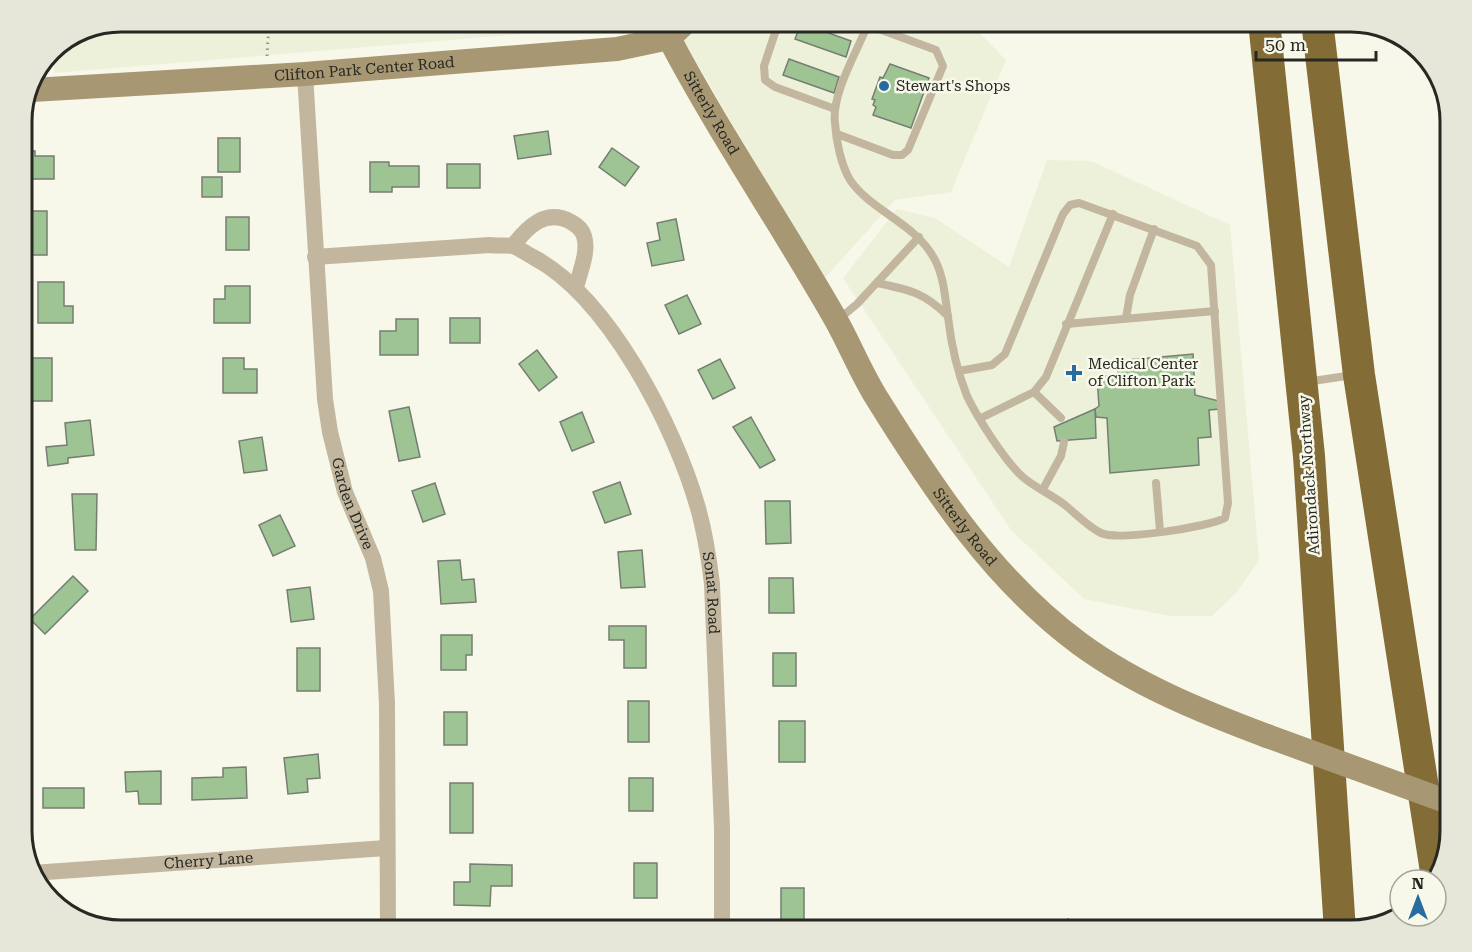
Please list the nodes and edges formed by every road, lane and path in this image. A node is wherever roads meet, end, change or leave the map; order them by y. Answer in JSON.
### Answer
{"nodes":[{"id":1,"x":270,"y":32,"type":"edge"},
{"id":2,"x":662,"y":32,"type":"edge"},
{"id":3,"x":671,"y":32,"type":"edge"},
{"id":4,"x":775,"y":32,"type":"edge"},
{"id":5,"x":865,"y":32,"type":"edge"},
{"id":6,"x":893,"y":32,"type":"edge"},
{"id":7,"x":1265,"y":32,"type":"edge"},
{"id":8,"x":1318,"y":32,"type":"edge"},
{"id":9,"x":305,"y":74,"type":"junction"},
{"id":10,"x":269,"y":76,"type":"junction"},
{"id":11,"x":38,"y":90,"type":"edge"},
{"id":12,"x":835,"y":109,"type":"junction"},
{"id":13,"x":837,"y":134,"type":"junction"},
{"id":14,"x":1113,"y":214,"type":"junction"},
{"id":15,"x":1154,"y":229,"type":"junction"},
{"id":16,"x":918,"y":237,"type":"junction"},
{"id":17,"x":513,"y":246,"type":"junction"},
{"id":18,"x":315,"y":257,"type":"junction"},
{"id":19,"x":877,"y":283,"type":"junction"},
{"id":20,"x":576,"y":287,"type":"junction"},
{"id":21,"x":1215,"y":311,"type":"junction"},
{"id":22,"x":948,"y":316,"type":"junction"},
{"id":23,"x":1126,"y":318,"type":"junction"},
{"id":24,"x":836,"y":321,"type":"junction"},
{"id":25,"x":1066,"y":324,"type":"junction"},
{"id":26,"x":959,"y":371,"type":"junction"},
{"id":27,"x":1359,"y":375,"type":"junction"},
{"id":28,"x":1301,"y":382,"type":"junction"},
{"id":29,"x":1034,"y":392,"type":"junction"},
{"id":30,"x":981,"y":418,"type":"junction"},
{"id":31,"x":1060,"y":418,"type":"dead end"},
{"id":32,"x":1064,"y":442,"type":"dead end"},
{"id":33,"x":1156,"y":483,"type":"dead end"},
{"id":34,"x":1043,"y":489,"type":"junction"},
{"id":35,"x":1160,"y":531,"type":"junction"},
{"id":36,"x":1440,"y":799,"type":"edge"},
{"id":37,"x":386,"y":848,"type":"junction"},
{"id":38,"x":1434,"y":862,"type":"edge"},
{"id":39,"x":41,"y":872,"type":"edge"},
{"id":40,"x":388,"y":920,"type":"edge"},
{"id":41,"x":722,"y":920,"type":"edge"},
{"id":42,"x":1339,"y":920,"type":"edge"}],
"edges":[{"from":1,"to":10,"type":"path"},
{"from":2,"to":9,"type":"street","name":"Clifton Park Center Road"},
{"from":3,"to":24,"type":"street","name":"Sitterly Road"},
{"from":4,"to":12,"type":"lane"},
{"from":5,"to":12,"type":"lane"},
{"from":6,"to":13,"type":"lane"},
{"from":7,"to":28,"type":"highway","name":"Adirondack Northway"},
{"from":8,"to":27,"type":"highway"},
{"from":9,"to":10,"type":"street","name":"Clifton Park Center Road"},
{"from":9,"to":18,"type":"street","name":"Garden Drive"},
{"from":10,"to":11,"type":"street","name":"Clifton Park Center Road"},
{"from":12,"to":13,"type":"lane"},
{"from":13,"to":16,"type":"lane"},
{"from":14,"to":15,"type":"lane"},
{"from":14,"to":25,"type":"lane"},
{"from":14,"to":26,"type":"lane"},
{"from":15,"to":21,"type":"lane"},
{"from":15,"to":23,"type":"lane"},
{"from":16,"to":19,"type":"lane"},
{"from":16,"to":22,"type":"lane"},
{"from":17,"to":18,"type":"street","name":"Sonat Road"},
{"from":17,"to":20,"type":"street","name":"Sonat Road"},
{"from":17,"to":20,"type":"street"},
{"from":18,"to":37,"type":"street","name":"Garden Drive"},
{"from":19,"to":22,"type":"lane"},
{"from":19,"to":24,"type":"lane"},
{"from":20,"to":41,"type":"street","name":"Sonat Road"},
{"from":21,"to":23,"type":"lane"},
{"from":21,"to":35,"type":"lane"},
{"from":22,"to":26,"type":"lane"},
{"from":23,"to":25,"type":"lane"},
{"from":24,"to":36,"type":"street","name":"Sitterly Road","bridge":true},
{"from":25,"to":29,"type":"lane"},
{"from":26,"to":30,"type":"lane"},
{"from":27,"to":28,"type":"lane"},
{"from":27,"to":38,"type":"highway"},
{"from":28,"to":42,"type":"highway","name":"Adirondack Northway"},
{"from":29,"to":30,"type":"lane"},
{"from":29,"to":31,"type":"lane"},
{"from":30,"to":34,"type":"lane"},
{"from":32,"to":34,"type":"lane"},
{"from":33,"to":35,"type":"lane"},
{"from":34,"to":35,"type":"lane"},
{"from":37,"to":39,"type":"street","name":"Cherry Lane"},
{"from":37,"to":40,"type":"street","name":"Garden Drive"}]}
